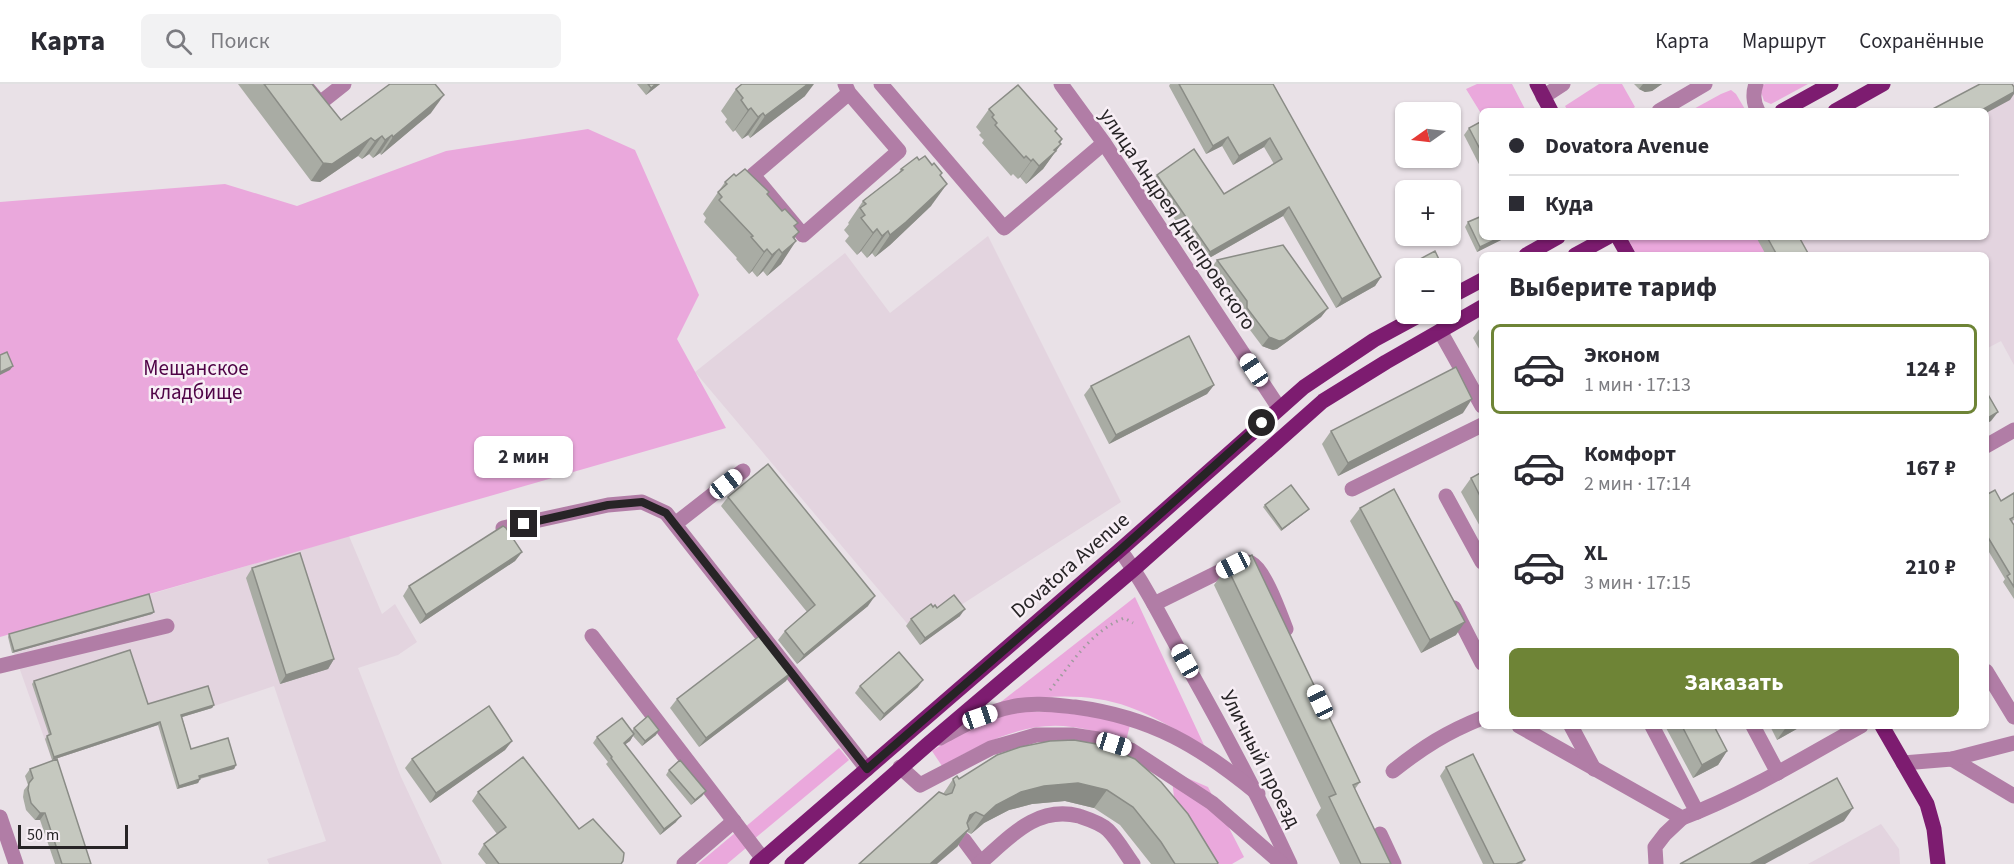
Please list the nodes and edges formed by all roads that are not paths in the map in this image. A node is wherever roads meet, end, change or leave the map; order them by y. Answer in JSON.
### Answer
{"nodes":[{"id":1,"x":304,"y":84,"type":"edge"},
{"id":2,"x":344,"y":84,"type":"edge"},
{"id":3,"x":881,"y":84,"type":"edge"},
{"id":4,"x":1061,"y":84,"type":"edge"},
{"id":5,"x":1563,"y":84,"type":"edge"},
{"id":6,"x":1705,"y":84,"type":"edge"},
{"id":7,"x":1756,"y":84,"type":"edge"},
{"id":8,"x":1831,"y":84,"type":"edge"},
{"id":9,"x":1883,"y":84,"type":"edge"},
{"id":10,"x":847,"y":88,"type":"edge"},
{"id":11,"x":1540,"y":90,"type":"edge"},
{"id":12,"x":1549,"y":108,"type":"edge"},
{"id":13,"x":1664,"y":108,"type":"edge"},
{"id":14,"x":1756,"y":108,"type":"edge"},
{"id":15,"x":1787,"y":108,"type":"edge"},
{"id":16,"x":1840,"y":108,"type":"edge"},
{"id":17,"x":1104,"y":143,"type":"junction"},
{"id":18,"x":1553,"y":240,"type":"edge"},
{"id":19,"x":1602,"y":240,"type":"edge"},
{"id":20,"x":1531,"y":252,"type":"edge"},
{"id":21,"x":1580,"y":252,"type":"edge"},
{"id":22,"x":1479,"y":282,"type":"edge"},
{"id":23,"x":1461,"y":291,"type":"edge"},
{"id":24,"x":1479,"y":309,"type":"edge"},
{"id":25,"x":1404,"y":324,"type":"edge"},
{"id":26,"x":1440,"y":331,"type":"junction"},
{"id":27,"x":1479,"y":401,"type":"edge"},
{"id":28,"x":1279,"y":408,"type":"junction"},
{"id":29,"x":1479,"y":426,"type":"edge"},
{"id":30,"x":2014,"y":430,"type":"edge"},
{"id":31,"x":1989,"y":444,"type":"edge"},
{"id":32,"x":743,"y":471,"type":"dead end"},
{"id":33,"x":1352,"y":489,"type":"dead end"},
{"id":34,"x":1446,"y":496,"type":"dead end"},
{"id":35,"x":675,"y":524,"type":"junction"},
{"id":36,"x":503,"y":528,"type":"edge"},
{"id":37,"x":1120,"y":550,"type":"junction"},
{"id":38,"x":1479,"y":556,"type":"edge"},
{"id":39,"x":1134,"y":569,"type":"junction"},
{"id":40,"x":1450,"y":599,"type":"edge"},
{"id":41,"x":1154,"y":604,"type":"junction"},
{"id":42,"x":167,"y":626,"type":"dead end"},
{"id":43,"x":592,"y":636,"type":"dead end"},
{"id":44,"x":1291,"y":638,"type":"edge"},
{"id":45,"x":1479,"y":657,"type":"edge"},
{"id":46,"x":0,"y":666,"type":"edge"},
{"id":47,"x":1989,"y":676,"type":"edge"},
{"id":48,"x":2014,"y":717,"type":"edge"},
{"id":49,"x":1479,"y":719,"type":"edge"},
{"id":50,"x":1524,"y":729,"type":"edge"},
{"id":51,"x":1573,"y":729,"type":"edge"},
{"id":52,"x":1654,"y":729,"type":"edge"},
{"id":53,"x":1755,"y":729,"type":"edge"},
{"id":54,"x":1856,"y":729,"type":"edge"},
{"id":55,"x":1884,"y":729,"type":"edge"},
{"id":56,"x":2014,"y":743,"type":"edge"},
{"id":57,"x":927,"y":745,"type":"junction"},
{"id":58,"x":1952,"y":759,"type":"junction"},
{"id":59,"x":1903,"y":763,"type":"junction"},
{"id":60,"x":900,"y":768,"type":"junction"},
{"id":61,"x":867,"y":769,"type":"junction"},
{"id":62,"x":1594,"y":769,"type":"junction"},
{"id":63,"x":1393,"y":771,"type":"dead end"},
{"id":64,"x":1778,"y":773,"type":"junction"},
{"id":65,"x":1258,"y":794,"type":"junction"},
{"id":66,"x":2014,"y":796,"type":"edge"},
{"id":67,"x":1697,"y":812,"type":"junction"},
{"id":68,"x":0,"y":817,"type":"edge"},
{"id":69,"x":1682,"y":818,"type":"junction"},
{"id":70,"x":734,"y":821,"type":"junction"},
{"id":71,"x":1380,"y":834,"type":"dead end"},
{"id":72,"x":964,"y":840,"type":"edge"},
{"id":73,"x":760,"y":861,"type":"edge"},
{"id":74,"x":980,"y":863,"type":"edge"},
{"id":75,"x":16,"y":864,"type":"edge"},
{"id":76,"x":684,"y":864,"type":"edge"},
{"id":77,"x":792,"y":864,"type":"edge"},
{"id":78,"x":1133,"y":864,"type":"edge"},
{"id":79,"x":1282,"y":864,"type":"edge"},
{"id":80,"x":1290,"y":864,"type":"edge"},
{"id":81,"x":1394,"y":864,"type":"edge"},
{"id":82,"x":1656,"y":864,"type":"edge"},
{"id":83,"x":1938,"y":864,"type":"edge"}],
"edges":[{"from":1,"to":2,"type":"street"},
{"from":3,"to":17,"type":"street"},
{"from":4,"to":17,"type":"street","name":"улица Андрея Днепровского"},
{"from":5,"to":11,"type":"street"},
{"from":6,"to":13,"type":"street"},
{"from":7,"to":14,"type":"street"},
{"from":8,"to":15,"type":"main road"},
{"from":9,"to":16,"type":"main road"},
{"from":10,"to":10,"type":"street"},
{"from":11,"to":12,"type":"main road"},
{"from":17,"to":28,"type":"street","name":"улица Андрея Днепровского"},
{"from":18,"to":20,"type":"main road"},
{"from":19,"to":21,"type":"main road"},
{"from":22,"to":23,"type":"main road"},
{"from":24,"to":26,"type":"main road","name":"Dovatora Avenue"},
{"from":25,"to":28,"type":"main road","name":"Dovatora Avenue"},
{"from":26,"to":27,"type":"street"},
{"from":26,"to":39,"type":"main road","name":"Dovatora Avenue"},
{"from":28,"to":37,"type":"main road","name":"Dovatora Avenue"},
{"from":29,"to":33,"type":"street"},
{"from":30,"to":31,"type":"street"},
{"from":32,"to":35,"type":"street"},
{"from":34,"to":38,"type":"street"},
{"from":35,"to":36,"type":"street"},
{"from":35,"to":61,"type":"street"},
{"from":37,"to":39,"type":"street","name":"Уличный проезд"},
{"from":37,"to":61,"type":"main road","name":"Dovatora Avenue"},
{"from":39,"to":41,"type":"street","name":"Уличный проезд"},
{"from":39,"to":57,"type":"main road","name":"Dovatora Avenue"},
{"from":40,"to":45,"type":"street"},
{"from":41,"to":44,"type":"street"},
{"from":41,"to":65,"type":"street","name":"Уличный проезд"},
{"from":42,"to":46,"type":"street"},
{"from":43,"to":70,"type":"street"},
{"from":47,"to":48,"type":"street"},
{"from":49,"to":63,"type":"street"},
{"from":50,"to":62,"type":"street"},
{"from":51,"to":62,"type":"street"},
{"from":52,"to":67,"type":"street"},
{"from":53,"to":64,"type":"street"},
{"from":54,"to":64,"type":"street"},
{"from":55,"to":59,"type":"main road"},
{"from":56,"to":58,"type":"street"},
{"from":57,"to":60,"type":"main road","name":"Dovatora Avenue"},
{"from":57,"to":65,"type":"street"},
{"from":58,"to":59,"type":"street"},
{"from":58,"to":66,"type":"street"},
{"from":59,"to":83,"type":"main road"},
{"from":60,"to":77,"type":"main road","name":"Dovatora Avenue"},
{"from":60,"to":79,"type":"street"},
{"from":61,"to":73,"type":"main road","name":"Dovatora Avenue"},
{"from":62,"to":69,"type":"street"},
{"from":64,"to":67,"type":"street"},
{"from":65,"to":80,"type":"street","name":"Уличный проезд"},
{"from":67,"to":69,"type":"street"},
{"from":68,"to":75,"type":"street"},
{"from":69,"to":82,"type":"street"},
{"from":70,"to":73,"type":"street"},
{"from":70,"to":76,"type":"street"},
{"from":71,"to":81,"type":"street"},
{"from":72,"to":74,"type":"street"},
{"from":74,"to":78,"type":"street"}]}
